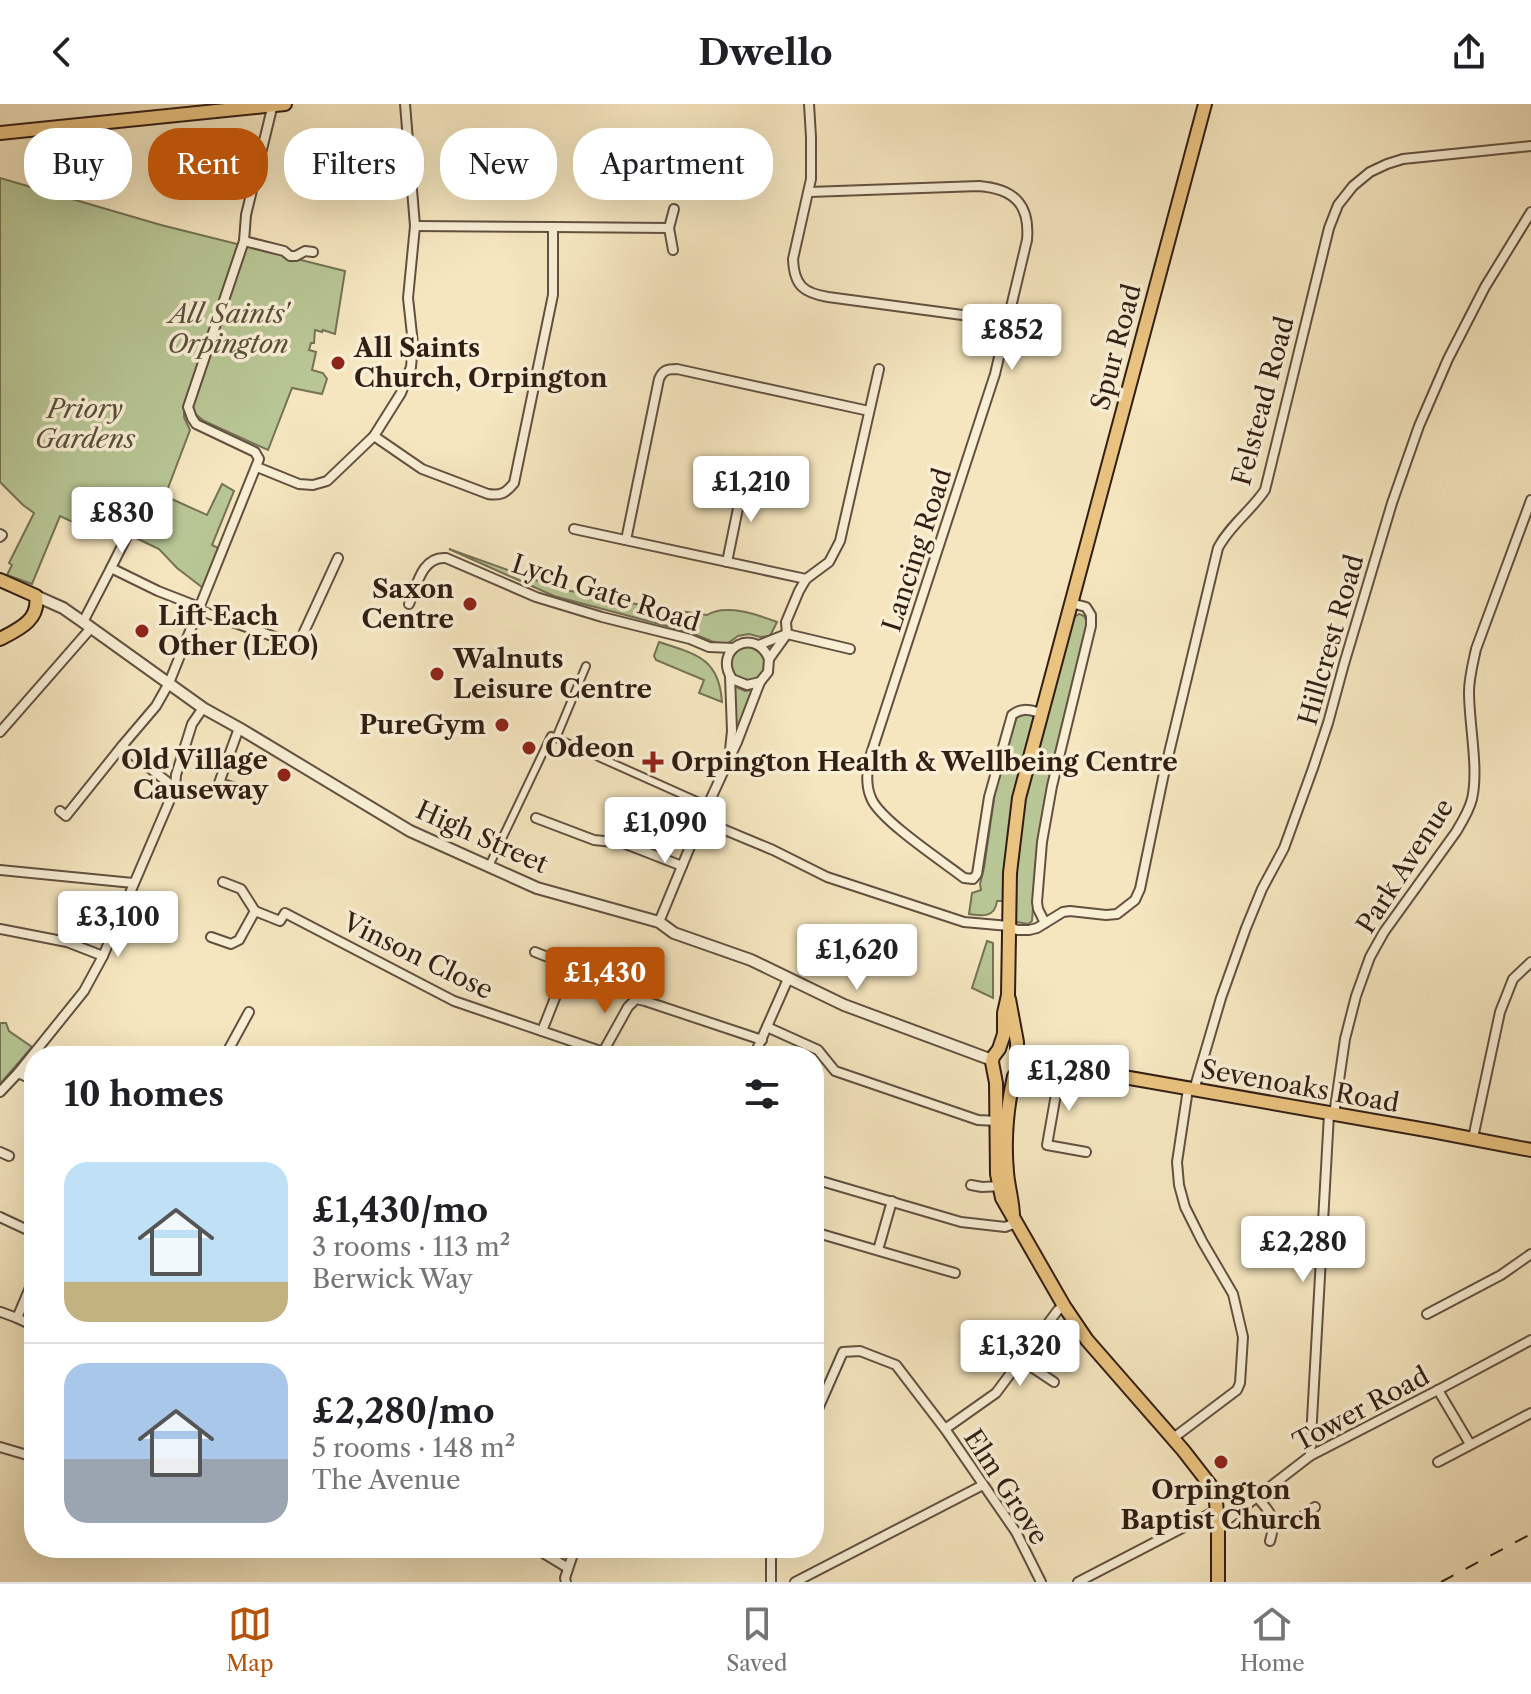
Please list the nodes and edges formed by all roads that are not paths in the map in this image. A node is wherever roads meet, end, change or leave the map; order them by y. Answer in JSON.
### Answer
{"nodes":[{"id":1,"x":277,"y":104,"type":"edge"},
{"id":2,"x":405,"y":104,"type":"edge"},
{"id":3,"x":809,"y":104,"type":"edge"},
{"id":4,"x":1205,"y":104,"type":"edge"},
{"id":5,"x":0,"y":133,"type":"edge"},
{"id":6,"x":1531,"y":146,"type":"edge"},
{"id":7,"x":809,"y":192,"type":"junction"},
{"id":8,"x":674,"y":209,"type":"dead end"},
{"id":9,"x":1531,"y":212,"type":"edge"},
{"id":10,"x":415,"y":226,"type":"junction"},
{"id":11,"x":553,"y":227,"type":"junction"},
{"id":12,"x":669,"y":228,"type":"junction"},
{"id":13,"x":244,"y":241,"type":"junction"},
{"id":14,"x":673,"y":250,"type":"dead end"},
{"id":15,"x":313,"y":252,"type":"dead end"},
{"id":16,"x":1007,"y":321,"type":"junction"},
{"id":17,"x":879,"y":369,"type":"dead end"},
{"id":18,"x":869,"y":411,"type":"junction"},
{"id":19,"x":374,"y":436,"type":"junction"},
{"id":20,"x":257,"y":467,"type":"junction"},
{"id":21,"x":744,"y":479,"type":"dead end"},
{"id":22,"x":1531,"y":500,"type":"edge"},
{"id":23,"x":574,"y":529,"type":"dead end"},
{"id":24,"x":130,"y":530,"type":"dead end"},
{"id":25,"x":626,"y":540,"type":"junction"},
{"id":26,"x":338,"y":558,"type":"dead end"},
{"id":27,"x":727,"y":562,"type":"junction"},
{"id":28,"x":111,"y":568,"type":"junction"},
{"id":29,"x":806,"y":579,"type":"junction"},
{"id":30,"x":0,"y":580,"type":"edge"},
{"id":31,"x":36,"y":596,"type":"junction"},
{"id":32,"x":1071,"y":603,"type":"junction"},
{"id":33,"x":409,"y":604,"type":"dead end"},
{"id":34,"x":63,"y":608,"type":"junction"},
{"id":35,"x":198,"y":609,"type":"junction"},
{"id":36,"x":35,"y":615,"type":"junction"},
{"id":37,"x":87,"y":625,"type":"junction"},
{"id":38,"x":787,"y":634,"type":"junction"},
{"id":39,"x":0,"y":639,"type":"edge"},
{"id":40,"x":759,"y":645,"type":"junction"},
{"id":41,"x":709,"y":647,"type":"junction"},
{"id":42,"x":733,"y":648,"type":"junction"},
{"id":43,"x":850,"y":649,"type":"dead end"},
{"id":44,"x":769,"y":659,"type":"junction"},
{"id":45,"x":586,"y":666,"type":"dead end"},
{"id":46,"x":728,"y":673,"type":"junction"},
{"id":47,"x":760,"y":682,"type":"junction"},
{"id":48,"x":169,"y":683,"type":"junction"},
{"id":49,"x":203,"y":708,"type":"junction"},
{"id":50,"x":1041,"y":713,"type":"junction"},
{"id":51,"x":239,"y":728,"type":"junction"},
{"id":52,"x":0,"y":732,"type":"edge"},
{"id":53,"x":556,"y":738,"type":"junction"},
{"id":54,"x":122,"y":746,"type":"junction"},
{"id":55,"x":730,"y":755,"type":"junction"},
{"id":56,"x":175,"y":788,"type":"junction"},
{"id":57,"x":256,"y":794,"type":"dead end"},
{"id":58,"x":708,"y":806,"type":"junction"},
{"id":59,"x":60,"y":811,"type":"dead end"},
{"id":60,"x":536,"y":818,"type":"dead end"},
{"id":61,"x":701,"y":820,"type":"junction"},
{"id":62,"x":489,"y":866,"type":"junction"},
{"id":63,"x":682,"y":866,"type":"junction"},
{"id":64,"x":0,"y":870,"type":"edge"},
{"id":65,"x":223,"y":882,"type":"dead end"},
{"id":66,"x":133,"y":883,"type":"junction"},
{"id":67,"x":255,"y":911,"type":"junction"},
{"id":68,"x":659,"y":922,"type":"junction"},
{"id":69,"x":1045,"y":923,"type":"junction"},
{"id":70,"x":1009,"y":926,"type":"junction"},
{"id":71,"x":0,"y":929,"type":"edge"},
{"id":72,"x":211,"y":937,"type":"dead end"},
{"id":73,"x":535,"y":952,"type":"dead end"},
{"id":74,"x":103,"y":956,"type":"junction"},
{"id":75,"x":1531,"y":962,"type":"edge"},
{"id":76,"x":788,"y":979,"type":"junction"},
{"id":77,"x":1008,"y":995,"type":"junction"},
{"id":78,"x":249,"y":1012,"type":"dead end"},
{"id":79,"x":767,"y":1027,"type":"junction"},
{"id":80,"x":542,"y":1031,"type":"junction"},
{"id":81,"x":762,"y":1040,"type":"junction"},
{"id":82,"x":40,"y":1046,"type":"edge"},
{"id":83,"x":230,"y":1046,"type":"edge"},
{"id":84,"x":586,"y":1046,"type":"edge"},
{"id":85,"x":606,"y":1046,"type":"edge"},
{"id":86,"x":759,"y":1046,"type":"edge"},
{"id":87,"x":809,"y":1046,"type":"edge"},
{"id":88,"x":1018,"y":1052,"type":"junction"},
{"id":89,"x":824,"y":1057,"type":"edge"},
{"id":90,"x":996,"y":1060,"type":"junction"},
{"id":91,"x":24,"y":1066,"type":"edge"},
{"id":92,"x":1061,"y":1066,"type":"junction"},
{"id":93,"x":18,"y":1073,"type":"junction"},
{"id":94,"x":1016,"y":1074,"type":"junction"},
{"id":95,"x":24,"y":1076,"type":"edge"},
{"id":96,"x":1191,"y":1090,"type":"junction"},
{"id":97,"x":0,"y":1092,"type":"edge"},
{"id":98,"x":1331,"y":1114,"type":"junction"},
{"id":99,"x":997,"y":1121,"type":"junction"},
{"id":100,"x":1473,"y":1138,"type":"junction"},
{"id":101,"x":1531,"y":1150,"type":"edge"},
{"id":102,"x":0,"y":1152,"type":"edge"},
{"id":103,"x":1086,"y":1152,"type":"dead end"},
{"id":104,"x":9,"y":1156,"type":"dead end"},
{"id":105,"x":824,"y":1183,"type":"edge"},
{"id":106,"x":971,"y":1185,"type":"dead end"},
{"id":107,"x":1004,"y":1186,"type":"junction"},
{"id":108,"x":892,"y":1201,"type":"junction"},
{"id":109,"x":0,"y":1217,"type":"edge"},
{"id":110,"x":1014,"y":1220,"type":"junction"},
{"id":111,"x":24,"y":1228,"type":"edge"},
{"id":112,"x":824,"y":1235,"type":"edge"},
{"id":113,"x":878,"y":1250,"type":"junction"},
{"id":114,"x":1531,"y":1254,"type":"edge"},
{"id":115,"x":955,"y":1273,"type":"dead end"},
{"id":116,"x":24,"y":1302,"type":"edge"},
{"id":117,"x":1064,"y":1306,"type":"junction"},
{"id":118,"x":1,"y":1312,"type":"edge"},
{"id":119,"x":1427,"y":1314,"type":"dead end"},
{"id":120,"x":17,"y":1318,"type":"junction"},
{"id":121,"x":24,"y":1321,"type":"edge"},
{"id":122,"x":1531,"y":1340,"type":"edge"},
{"id":123,"x":1021,"y":1360,"type":"junction"},
{"id":124,"x":1054,"y":1382,"type":"dead end"},
{"id":125,"x":1438,"y":1390,"type":"junction"},
{"id":126,"x":824,"y":1395,"type":"edge"},
{"id":127,"x":1531,"y":1413,"type":"edge"},
{"id":128,"x":945,"y":1429,"type":"junction"},
{"id":129,"x":1172,"y":1439,"type":"junction"},
{"id":130,"x":1470,"y":1444,"type":"junction"},
{"id":131,"x":0,"y":1447,"type":"edge"},
{"id":132,"x":24,"y":1454,"type":"edge"},
{"id":133,"x":1310,"y":1456,"type":"junction"},
{"id":134,"x":1438,"y":1462,"type":"dead end"},
{"id":135,"x":983,"y":1485,"type":"junction"},
{"id":136,"x":1257,"y":1497,"type":"junction"},
{"id":137,"x":1315,"y":1507,"type":"dead end"},
{"id":138,"x":1217,"y":1510,"type":"junction"},
{"id":139,"x":1275,"y":1524,"type":"junction"},
{"id":140,"x":1218,"y":1525,"type":"junction"},
{"id":141,"x":1270,"y":1541,"type":"dead end"},
{"id":142,"x":552,"y":1558,"type":"edge"},
{"id":143,"x":572,"y":1558,"type":"edge"},
{"id":144,"x":771,"y":1558,"type":"edge"},
{"id":145,"x":568,"y":1568,"type":"junction"},
{"id":146,"x":566,"y":1582,"type":"edge"},
{"id":147,"x":771,"y":1582,"type":"edge"},
{"id":148,"x":795,"y":1582,"type":"edge"},
{"id":149,"x":1041,"y":1582,"type":"edge"},
{"id":150,"x":1078,"y":1582,"type":"edge"},
{"id":151,"x":1218,"y":1582,"type":"edge"}],
"edges":[{"from":1,"to":5,"type":"main road"},
{"from":1,"to":13,"type":"street"},
{"from":2,"to":10,"type":"street"},
{"from":3,"to":7,"type":"street"},
{"from":4,"to":32,"type":"main road","name":"Spur Road"},
{"from":6,"to":69,"type":"street","name":"Felstead Road"},
{"from":7,"to":16,"type":"street"},
{"from":7,"to":16,"type":"street","name":"Lancing Road"},
{"from":8,"to":12,"type":"street"},
{"from":9,"to":96,"type":"street","name":"Hillcrest Road"},
{"from":10,"to":11,"type":"street"},
{"from":10,"to":19,"type":"street"},
{"from":11,"to":12,"type":"street"},
{"from":11,"to":19,"type":"street"},
{"from":12,"to":14,"type":"street"},
{"from":13,"to":15,"type":"street"},
{"from":13,"to":20,"type":"street"},
{"from":16,"to":50,"type":"street","name":"Lancing Road"},
{"from":17,"to":18,"type":"street"},
{"from":18,"to":25,"type":"street"},
{"from":18,"to":29,"type":"street"},
{"from":19,"to":20,"type":"street"},
{"from":20,"to":35,"type":"street"},
{"from":21,"to":27,"type":"street"},
{"from":22,"to":98,"type":"street","name":"Park Avenue"},
{"from":23,"to":25,"type":"street"},
{"from":24,"to":28,"type":"street"},
{"from":25,"to":27,"type":"street"},
{"from":26,"to":35,"type":"street"},
{"from":27,"to":29,"type":"street"},
{"from":28,"to":35,"type":"street"},
{"from":28,"to":37,"type":"street"},
{"from":29,"to":38,"type":"street"},
{"from":30,"to":31,"type":"main road","name":"High Street"},
{"from":31,"to":34,"type":"street","name":"High Street"},
{"from":31,"to":36,"type":"main road"},
{"from":32,"to":50,"type":"main road","name":"Spur Road"},
{"from":32,"to":69,"type":"street"},
{"from":33,"to":41,"type":"street","name":"Lych Gate Road"},
{"from":34,"to":36,"type":"street"},
{"from":34,"to":37,"type":"street","name":"High Street"},
{"from":35,"to":48,"type":"street"},
{"from":36,"to":39,"type":"main road"},
{"from":37,"to":48,"type":"street","name":"High Street"},
{"from":37,"to":52,"type":"street"},
{"from":38,"to":40,"type":"street"},
{"from":38,"to":43,"type":"street"},
{"from":38,"to":44,"type":"street"},
{"from":40,"to":42,"type":"street"},
{"from":40,"to":44,"type":"street"},
{"from":41,"to":42,"type":"street","name":"Lych Gate Road"},
{"from":41,"to":46,"type":"street","name":"Lych Gate Road"},
{"from":42,"to":46,"type":"street"},
{"from":44,"to":47,"type":"street"},
{"from":45,"to":53,"type":"street"},
{"from":46,"to":47,"type":"street"},
{"from":46,"to":55,"type":"street"},
{"from":47,"to":55,"type":"street"},
{"from":48,"to":49,"type":"street","name":"High Street"},
{"from":48,"to":54,"type":"street"},
{"from":49,"to":51,"type":"street","name":"High Street"},
{"from":49,"to":56,"type":"street"},
{"from":50,"to":70,"type":"main road","name":"Spur Road"},
{"from":51,"to":57,"type":"street"},
{"from":51,"to":62,"type":"street","name":"High Street"},
{"from":53,"to":58,"type":"street"},
{"from":53,"to":62,"type":"street"},
{"from":54,"to":56,"type":"street"},
{"from":54,"to":59,"type":"street"},
{"from":55,"to":58,"type":"street"},
{"from":56,"to":66,"type":"street"},
{"from":58,"to":61,"type":"street"},
{"from":60,"to":63,"type":"street"},
{"from":61,"to":63,"type":"street"},
{"from":61,"to":70,"type":"street","name":"Felstead Road"},
{"from":62,"to":68,"type":"street","name":"High Street"},
{"from":63,"to":68,"type":"street"},
{"from":64,"to":66,"type":"street"},
{"from":65,"to":67,"type":"street"},
{"from":66,"to":74,"type":"street"},
{"from":67,"to":72,"type":"street"},
{"from":67,"to":80,"type":"street","name":"Vinson Close"},
{"from":68,"to":76,"type":"street","name":"High Street"},
{"from":69,"to":70,"type":"street","name":"Felstead Road"},
{"from":70,"to":77,"type":"main road","name":"Spur Road"},
{"from":71,"to":74,"type":"street"},
{"from":73,"to":80,"type":"street"},
{"from":74,"to":82,"type":"street"},
{"from":75,"to":100,"type":"street"},
{"from":76,"to":79,"type":"street"},
{"from":76,"to":90,"type":"street","name":"High Street"},
{"from":77,"to":88,"type":"main road","name":"Spur Road"},
{"from":77,"to":90,"type":"main road","name":"Spur Road"},
{"from":78,"to":83,"type":"street"},
{"from":79,"to":81,"type":"street"},
{"from":79,"to":87,"type":"street"},
{"from":80,"to":84,"type":"street","name":"Vinson Close"},
{"from":81,"to":85,"type":"street"},
{"from":81,"to":86,"type":"street"},
{"from":88,"to":90,"type":"main road"},
{"from":88,"to":92,"type":"main road","name":"Sevenoaks Road"},
{"from":88,"to":94,"type":"main road"},
{"from":89,"to":99,"type":"street"},
{"from":90,"to":94,"type":"main road"},
{"from":90,"to":99,"type":"main road","name":"Spur Road"},
{"from":91,"to":93,"type":"street"},
{"from":92,"to":94,"type":"main road","name":"Sevenoaks Road"},
{"from":92,"to":96,"type":"main road","name":"Sevenoaks Road"},
{"from":92,"to":103,"type":"street"},
{"from":93,"to":95,"type":"street"},
{"from":93,"to":97,"type":"street"},
{"from":94,"to":107,"type":"main road"},
{"from":96,"to":98,"type":"main road","name":"Sevenoaks Road"},
{"from":96,"to":129,"type":"street","name":"Hillcrest Road"},
{"from":98,"to":100,"type":"main road","name":"Sevenoaks Road"},
{"from":98,"to":133,"type":"street","name":"Park Avenue"},
{"from":99,"to":107,"type":"main road","name":"Spur Road"},
{"from":100,"to":101,"type":"main road","name":"Sevenoaks Road"},
{"from":102,"to":104,"type":"street"},
{"from":105,"to":108,"type":"street"},
{"from":106,"to":107,"type":"street"},
{"from":107,"to":110,"type":"main road"},
{"from":108,"to":110,"type":"street"},
{"from":108,"to":113,"type":"street"},
{"from":109,"to":111,"type":"street"},
{"from":110,"to":117,"type":"main road"},
{"from":112,"to":113,"type":"street"},
{"from":113,"to":115,"type":"street"},
{"from":114,"to":119,"type":"street"},
{"from":116,"to":120,"type":"street"},
{"from":117,"to":123,"type":"street"},
{"from":117,"to":129,"type":"main road"},
{"from":118,"to":120,"type":"street"},
{"from":120,"to":121,"type":"street"},
{"from":122,"to":125,"type":"street","name":"Tower Road"},
{"from":123,"to":124,"type":"street"},
{"from":123,"to":128,"type":"street"},
{"from":125,"to":130,"type":"street"},
{"from":125,"to":133,"type":"street","name":"Tower Road"},
{"from":126,"to":128,"type":"street","name":"Elm Grove"},
{"from":127,"to":130,"type":"street"},
{"from":128,"to":135,"type":"street","name":"Elm Grove"},
{"from":129,"to":138,"type":"main road"},
{"from":130,"to":134,"type":"street"},
{"from":131,"to":132,"type":"street"},
{"from":133,"to":136,"type":"street","name":"Tower Road"},
{"from":135,"to":148,"type":"street"},
{"from":135,"to":149,"type":"street","name":"Elm Grove"},
{"from":136,"to":139,"type":"street"},
{"from":136,"to":140,"type":"street","name":"Tower Road"},
{"from":137,"to":139,"type":"street"},
{"from":138,"to":140,"type":"main road"},
{"from":138,"to":150,"type":"street"},
{"from":139,"to":141,"type":"street"},
{"from":140,"to":151,"type":"main road"},
{"from":142,"to":145,"type":"street"},
{"from":143,"to":145,"type":"street"},
{"from":144,"to":147,"type":"street"},
{"from":145,"to":146,"type":"street"}]}
